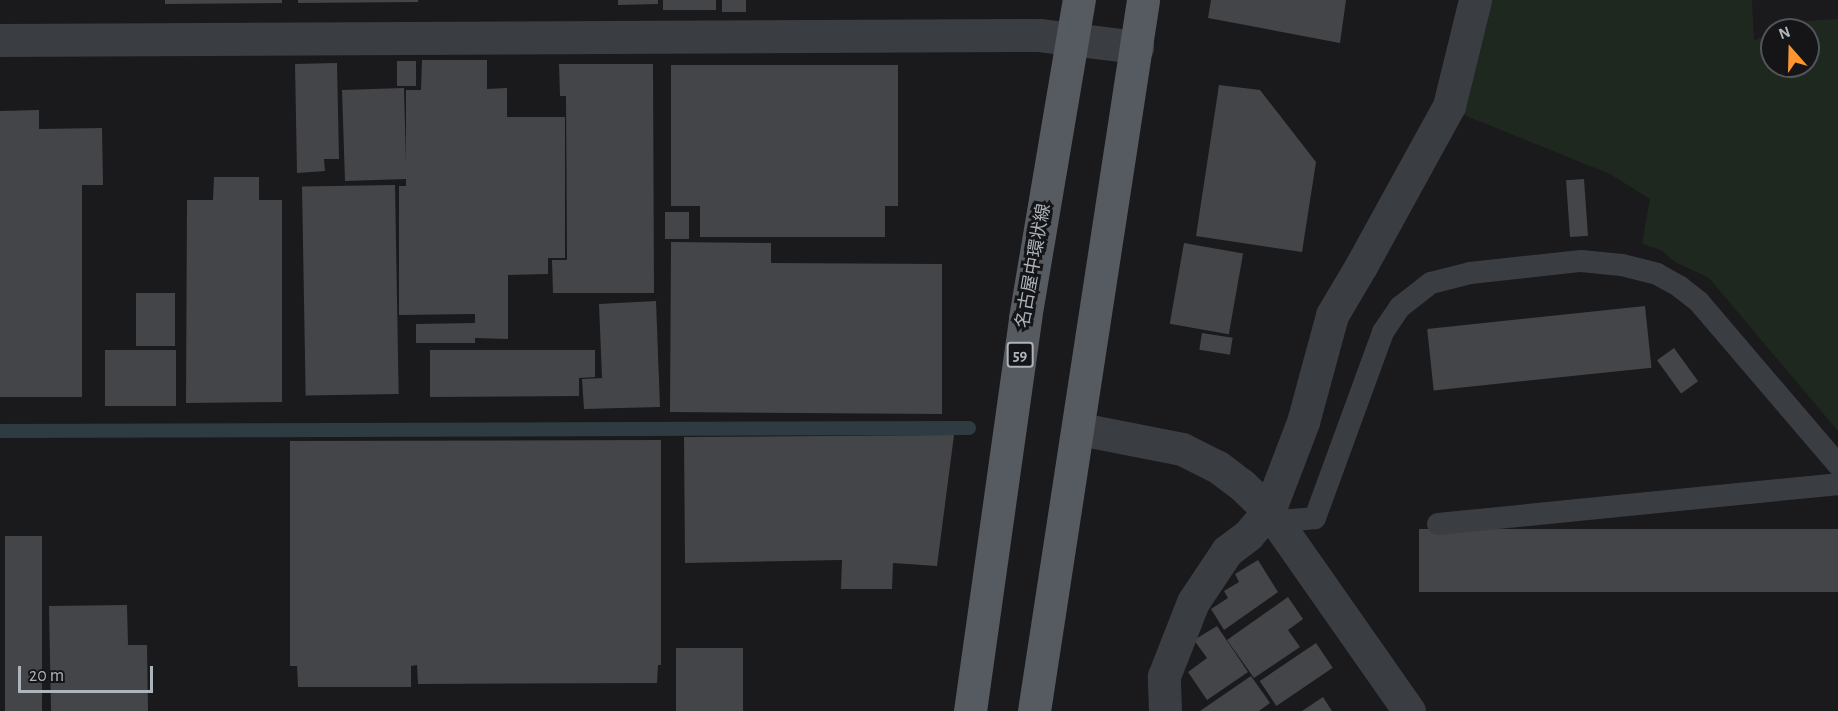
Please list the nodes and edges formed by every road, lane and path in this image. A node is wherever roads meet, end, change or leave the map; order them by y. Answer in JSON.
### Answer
{"nodes":[{"id":1,"x":1079,"y":0,"type":"edge"},
{"id":2,"x":1143,"y":0,"type":"edge"},
{"id":3,"x":1475,"y":0,"type":"edge"},
{"id":4,"x":1073,"y":39,"type":"junction"},
{"id":5,"x":0,"y":40,"type":"edge"},
{"id":6,"x":1137,"y":47,"type":"junction"},
{"id":7,"x":1080,"y":429,"type":"junction"},
{"id":8,"x":1838,"y":465,"type":"edge"},
{"id":9,"x":1838,"y":484,"type":"edge"},
{"id":10,"x":1272,"y":516,"type":"junction"},
{"id":11,"x":1438,"y":524,"type":"dead end"},
{"id":12,"x":970,"y":711,"type":"edge"},
{"id":13,"x":1034,"y":711,"type":"edge"},
{"id":14,"x":1165,"y":711,"type":"edge"},
{"id":15,"x":1409,"y":711,"type":"edge"}],
"edges":[{"from":1,"to":4,"type":"main road","name":"名古屋中環状線","number":"59"},
{"from":2,"to":6,"type":"main road"},
{"from":3,"to":10,"type":"street"},
{"from":4,"to":5,"type":"street"},
{"from":4,"to":6,"type":"street"},
{"from":4,"to":12,"type":"main road","name":"名古屋中環状線","number":"59"},
{"from":6,"to":7,"type":"main road"},
{"from":7,"to":10,"type":"street"},
{"from":7,"to":13,"type":"main road"},
{"from":8,"to":10,"type":"lane"},
{"from":9,"to":11,"type":"lane"},
{"from":10,"to":14,"type":"street"},
{"from":10,"to":15,"type":"street"}]}
